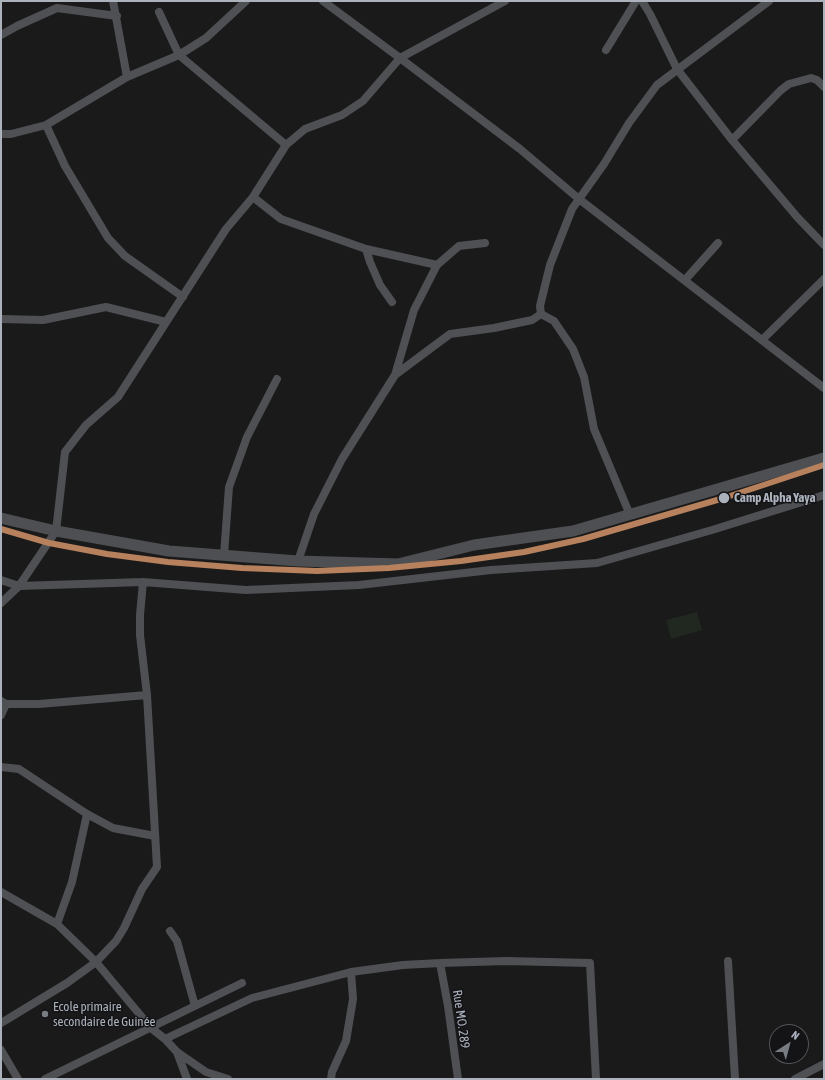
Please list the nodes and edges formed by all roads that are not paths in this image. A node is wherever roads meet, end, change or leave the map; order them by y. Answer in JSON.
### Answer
{"nodes":[{"id":1,"x":113,"y":1,"type":"edge"},
{"id":2,"x":246,"y":1,"type":"edge"},
{"id":3,"x":323,"y":1,"type":"edge"},
{"id":4,"x":505,"y":1,"type":"edge"},
{"id":5,"x":636,"y":1,"type":"edge"},
{"id":6,"x":642,"y":1,"type":"edge"},
{"id":7,"x":769,"y":1,"type":"edge"},
{"id":8,"x":159,"y":12,"type":"dead end"},
{"id":9,"x":117,"y":16,"type":"junction"},
{"id":10,"x":1,"y":35,"type":"edge"},
{"id":11,"x":606,"y":50,"type":"dead end"},
{"id":12,"x":179,"y":55,"type":"junction"},
{"id":13,"x":400,"y":58,"type":"junction"},
{"id":14,"x":677,"y":69,"type":"junction"},
{"id":15,"x":127,"y":77,"type":"junction"},
{"id":16,"x":824,"y":87,"type":"edge"},
{"id":17,"x":46,"y":124,"type":"junction"},
{"id":18,"x":1,"y":134,"type":"edge"},
{"id":19,"x":732,"y":140,"type":"junction"},
{"id":20,"x":286,"y":145,"type":"junction"},
{"id":21,"x":253,"y":197,"type":"junction"},
{"id":22,"x":579,"y":199,"type":"junction"},
{"id":23,"x":485,"y":243,"type":"dead end"},
{"id":24,"x":718,"y":243,"type":"dead end"},
{"id":25,"x":824,"y":245,"type":"edge"},
{"id":26,"x":366,"y":249,"type":"junction"},
{"id":27,"x":437,"y":265,"type":"junction"},
{"id":28,"x":824,"y":279,"type":"edge"},
{"id":29,"x":684,"y":280,"type":"junction"},
{"id":30,"x":183,"y":297,"type":"junction"},
{"id":31,"x":392,"y":302,"type":"dead end"},
{"id":32,"x":541,"y":314,"type":"junction"},
{"id":33,"x":1,"y":319,"type":"edge"},
{"id":34,"x":166,"y":322,"type":"junction"},
{"id":35,"x":763,"y":340,"type":"junction"},
{"id":36,"x":395,"y":375,"type":"junction"},
{"id":37,"x":277,"y":379,"type":"dead end"},
{"id":38,"x":824,"y":388,"type":"edge"},
{"id":39,"x":824,"y":458,"type":"edge"},
{"id":40,"x":824,"y":495,"type":"edge"},
{"id":41,"x":630,"y":515,"type":"junction"},
{"id":42,"x":1,"y":518,"type":"edge"},
{"id":43,"x":56,"y":531,"type":"junction"},
{"id":44,"x":224,"y":555,"type":"junction"},
{"id":45,"x":298,"y":561,"type":"junction"},
{"id":46,"x":1,"y":580,"type":"edge"},
{"id":47,"x":143,"y":582,"type":"junction"},
{"id":48,"x":19,"y":586,"type":"junction"},
{"id":49,"x":1,"y":603,"type":"edge"},
{"id":50,"x":147,"y":695,"type":"junction"},
{"id":51,"x":4,"y":702,"type":"edge"},
{"id":52,"x":1,"y":715,"type":"edge"},
{"id":53,"x":1,"y":767,"type":"edge"},
{"id":54,"x":87,"y":814,"type":"junction"},
{"id":55,"x":155,"y":836,"type":"junction"},
{"id":56,"x":1,"y":892,"type":"edge"},
{"id":57,"x":57,"y":924,"type":"junction"},
{"id":58,"x":170,"y":931,"type":"dead end"},
{"id":59,"x":728,"y":961,"type":"dead end"},
{"id":60,"x":96,"y":962,"type":"junction"},
{"id":61,"x":440,"y":963,"type":"junction"},
{"id":62,"x":351,"y":972,"type":"junction"},
{"id":63,"x":242,"y":983,"type":"dead end"},
{"id":64,"x":195,"y":1006,"type":"junction"},
{"id":65,"x":1,"y":1023,"type":"edge"},
{"id":66,"x":151,"y":1028,"type":"junction"},
{"id":67,"x":165,"y":1039,"type":"junction"},
{"id":68,"x":1,"y":1050,"type":"edge"},
{"id":69,"x":177,"y":1052,"type":"junction"},
{"id":70,"x":824,"y":1064,"type":"edge"},
{"id":71,"x":18,"y":1079,"type":"edge"},
{"id":72,"x":45,"y":1079,"type":"edge"},
{"id":73,"x":187,"y":1079,"type":"edge"},
{"id":74,"x":228,"y":1079,"type":"edge"},
{"id":75,"x":330,"y":1079,"type":"edge"},
{"id":76,"x":458,"y":1079,"type":"edge"},
{"id":77,"x":596,"y":1079,"type":"edge"},
{"id":78,"x":735,"y":1079,"type":"edge"},
{"id":79,"x":795,"y":1079,"type":"edge"}],
"edges":[{"from":1,"to":9,"type":"street"},
{"from":2,"to":12,"type":"street"},
{"from":3,"to":13,"type":"street"},
{"from":4,"to":13,"type":"street"},
{"from":5,"to":11,"type":"street"},
{"from":6,"to":14,"type":"street"},
{"from":7,"to":14,"type":"street"},
{"from":8,"to":12,"type":"street"},
{"from":9,"to":10,"type":"street"},
{"from":9,"to":15,"type":"street"},
{"from":12,"to":15,"type":"street"},
{"from":12,"to":20,"type":"street"},
{"from":13,"to":20,"type":"street"},
{"from":13,"to":22,"type":"street"},
{"from":14,"to":19,"type":"street"},
{"from":14,"to":22,"type":"street"},
{"from":15,"to":17,"type":"street"},
{"from":16,"to":19,"type":"street"},
{"from":17,"to":18,"type":"street"},
{"from":17,"to":30,"type":"street"},
{"from":19,"to":25,"type":"street"},
{"from":20,"to":21,"type":"street"},
{"from":21,"to":26,"type":"street"},
{"from":21,"to":30,"type":"street"},
{"from":22,"to":29,"type":"street"},
{"from":22,"to":32,"type":"street"},
{"from":23,"to":27,"type":"street"},
{"from":24,"to":29,"type":"street"},
{"from":26,"to":27,"type":"street"},
{"from":26,"to":31,"type":"street"},
{"from":27,"to":36,"type":"street"},
{"from":28,"to":35,"type":"street"},
{"from":29,"to":35,"type":"street"},
{"from":30,"to":34,"type":"street"},
{"from":32,"to":36,"type":"street"},
{"from":32,"to":41,"type":"street"},
{"from":33,"to":34,"type":"street"},
{"from":34,"to":43,"type":"street"},
{"from":35,"to":38,"type":"street"},
{"from":36,"to":45,"type":"street"},
{"from":37,"to":44,"type":"street"},
{"from":39,"to":41,"type":"street"},
{"from":40,"to":47,"type":"street"},
{"from":41,"to":45,"type":"street"},
{"from":42,"to":43,"type":"street"},
{"from":43,"to":44,"type":"street"},
{"from":43,"to":48,"type":"street"},
{"from":44,"to":45,"type":"street"},
{"from":46,"to":48,"type":"street"},
{"from":47,"to":48,"type":"street"},
{"from":47,"to":50,"type":"street"},
{"from":48,"to":49,"type":"street"},
{"from":50,"to":51,"type":"street"},
{"from":50,"to":55,"type":"street"},
{"from":51,"to":52,"type":"street"},
{"from":53,"to":54,"type":"street"},
{"from":54,"to":55,"type":"street"},
{"from":54,"to":57,"type":"street"},
{"from":55,"to":60,"type":"street"},
{"from":56,"to":57,"type":"street"},
{"from":57,"to":60,"type":"street"},
{"from":58,"to":64,"type":"street"},
{"from":59,"to":78,"type":"street"},
{"from":60,"to":65,"type":"street"},
{"from":60,"to":66,"type":"street"},
{"from":61,"to":62,"type":"street"},
{"from":61,"to":76,"type":"street","name":"Rue MO. 289"},
{"from":61,"to":77,"type":"street"},
{"from":62,"to":67,"type":"street"},
{"from":62,"to":75,"type":"street"},
{"from":63,"to":64,"type":"street"},
{"from":64,"to":66,"type":"street"},
{"from":66,"to":67,"type":"street"},
{"from":66,"to":72,"type":"street"},
{"from":67,"to":69,"type":"street"},
{"from":68,"to":71,"type":"street"},
{"from":69,"to":73,"type":"street"},
{"from":69,"to":74,"type":"street"},
{"from":70,"to":79,"type":"street"}]}
